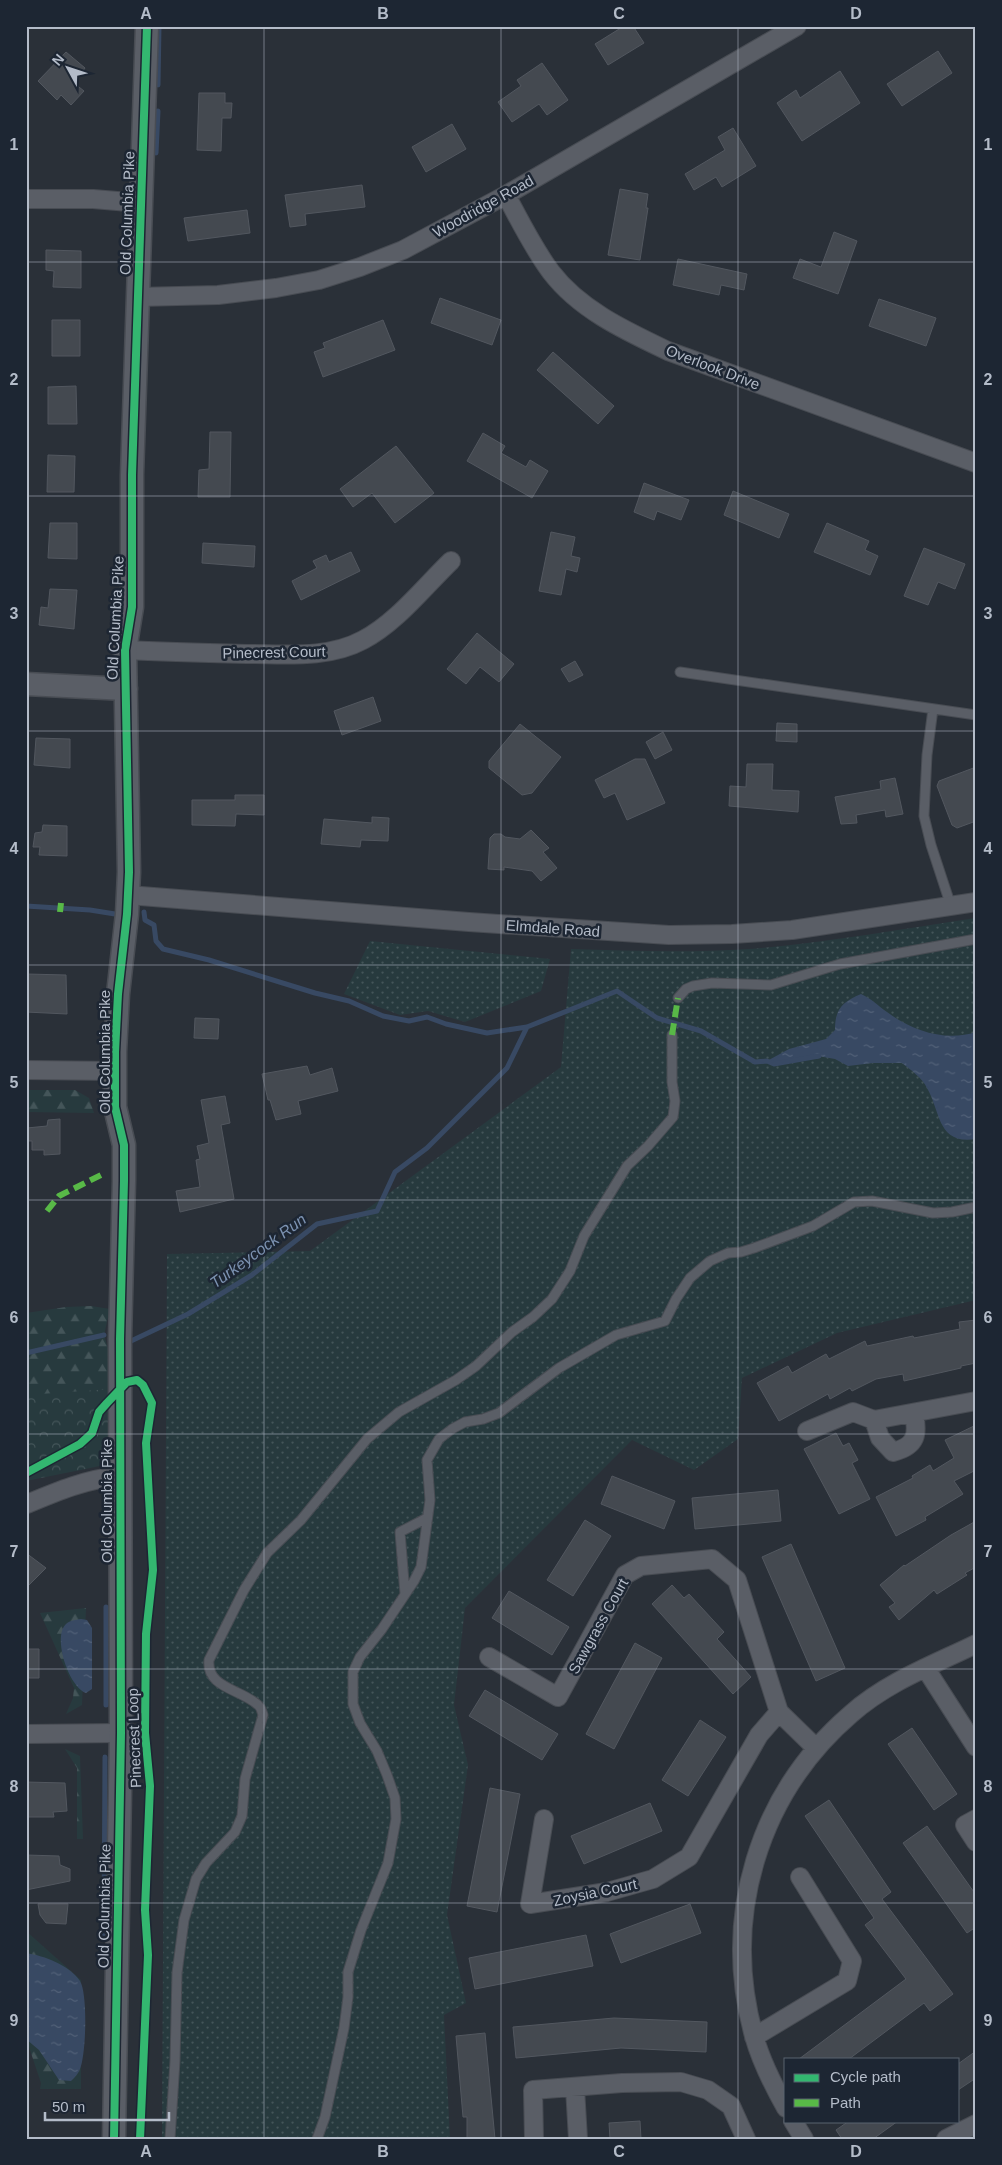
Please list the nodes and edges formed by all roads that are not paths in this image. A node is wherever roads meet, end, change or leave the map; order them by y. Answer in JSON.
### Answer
{"nodes":[{"id":1,"x":147,"y":26,"type":"edge"},
{"id":2,"x":797,"y":26,"type":"edge"},
{"id":3,"x":506,"y":195,"type":"junction"},
{"id":4,"x":26,"y":199,"type":"edge"},
{"id":5,"x":141,"y":203,"type":"junction"},
{"id":6,"x":138,"y":297,"type":"junction"},
{"id":7,"x":976,"y":463,"type":"edge"},
{"id":8,"x":451,"y":561,"type":"dead end"},
{"id":9,"x":125,"y":650,"type":"junction"},
{"id":10,"x":680,"y":672,"type":"dead end"},
{"id":11,"x":26,"y":684,"type":"edge"},
{"id":12,"x":126,"y":690,"type":"junction"},
{"id":13,"x":933,"y":709,"type":"junction"},
{"id":14,"x":976,"y":715,"type":"edge"},
{"id":15,"x":128,"y":894,"type":"junction"},
{"id":16,"x":976,"y":902,"type":"edge"},
{"id":17,"x":951,"y":906,"type":"junction"},
{"id":18,"x":976,"y":940,"type":"edge"},
{"id":19,"x":678,"y":998,"type":"dead end"},
{"id":20,"x":672,"y":1035,"type":"dead end"},
{"id":21,"x":26,"y":1070,"type":"edge"},
{"id":22,"x":116,"y":1071,"type":"junction"},
{"id":23,"x":976,"y":1207,"type":"edge"},
{"id":24,"x":976,"y":1401,"type":"edge"},
{"id":25,"x":914,"y":1412,"type":"junction"},
{"id":26,"x":874,"y":1420,"type":"junction"},
{"id":27,"x":807,"y":1431,"type":"dead end"},
{"id":28,"x":119,"y":1476,"type":"junction"},
{"id":29,"x":28,"y":1504,"type":"dead end"},
{"id":30,"x":427,"y":1518,"type":"junction"},
{"id":31,"x":405,"y":1594,"type":"junction"},
{"id":32,"x":976,"y":1644,"type":"edge"},
{"id":33,"x":489,"y":1657,"type":"dead end"},
{"id":34,"x":926,"y":1668,"type":"junction"},
{"id":35,"x":779,"y":1712,"type":"junction"},
{"id":36,"x":121,"y":1733,"type":"junction"},
{"id":37,"x":26,"y":1734,"type":"edge"},
{"id":38,"x":976,"y":1747,"type":"edge"},
{"id":39,"x":816,"y":1748,"type":"junction"},
{"id":40,"x":544,"y":1819,"type":"dead end"},
{"id":41,"x":976,"y":1819,"type":"edge"},
{"id":42,"x":976,"y":1842,"type":"edge"},
{"id":43,"x":800,"y":1877,"type":"dead end"},
{"id":44,"x":754,"y":2037,"type":"junction"},
{"id":45,"x":575,"y":2088,"type":"junction"},
{"id":46,"x":784,"y":2104,"type":"edge"},
{"id":47,"x":794,"y":2122,"type":"edge"},
{"id":48,"x":976,"y":2124,"type":"edge"},
{"id":49,"x":114,"y":2139,"type":"edge"},
{"id":50,"x":170,"y":2139,"type":"edge"},
{"id":51,"x":317,"y":2139,"type":"edge"},
{"id":52,"x":534,"y":2139,"type":"edge"},
{"id":53,"x":578,"y":2139,"type":"edge"},
{"id":54,"x":746,"y":2139,"type":"edge"},
{"id":55,"x":804,"y":2139,"type":"edge"},
{"id":56,"x":946,"y":2139,"type":"edge"}],
"edges":[{"from":1,"to":5,"type":"street","name":"Old Columbia Pike"},
{"from":2,"to":3,"type":"street","name":"Woodridge Road"},
{"from":3,"to":6,"type":"street","name":"Woodridge Road"},
{"from":3,"to":7,"type":"street","name":"Overlook Drive"},
{"from":4,"to":5,"type":"street"},
{"from":5,"to":6,"type":"street","name":"Old Columbia Pike"},
{"from":6,"to":9,"type":"street","name":"Old Columbia Pike"},
{"from":8,"to":9,"type":"street","name":"Pinecrest Court"},
{"from":9,"to":12,"type":"street","name":"Old Columbia Pike"},
{"from":10,"to":13,"type":"lane"},
{"from":11,"to":12,"type":"street"},
{"from":12,"to":15,"type":"street","name":"Old Columbia Pike"},
{"from":13,"to":14,"type":"lane"},
{"from":13,"to":17,"type":"lane"},
{"from":15,"to":17,"type":"street","name":"Elmdale Road"},
{"from":15,"to":22,"type":"street","name":"Old Columbia Pike"},
{"from":16,"to":17,"type":"street","name":"Elmdale Road"},
{"from":18,"to":19,"type":"lane"},
{"from":20,"to":50,"type":"lane"},
{"from":21,"to":22,"type":"street"},
{"from":22,"to":28,"type":"street","name":"Old Columbia Pike"},
{"from":23,"to":30,"type":"lane"},
{"from":24,"to":25,"type":"street"},
{"from":25,"to":26,"type":"street"},
{"from":25,"to":26,"type":"street"},
{"from":26,"to":27,"type":"street"},
{"from":28,"to":29,"type":"street"},
{"from":28,"to":36,"type":"street","name":"Old Columbia Pike"},
{"from":30,"to":31,"type":"lane"},
{"from":30,"to":31,"type":"lane"},
{"from":31,"to":51,"type":"lane"},
{"from":32,"to":34,"type":"street"},
{"from":33,"to":35,"type":"street","name":"Sawgrass Court"},
{"from":34,"to":38,"type":"street"},
{"from":34,"to":39,"type":"street"},
{"from":35,"to":39,"type":"street","name":"Sawgrass Court"},
{"from":35,"to":40,"type":"street","name":"Zoysia Court"},
{"from":36,"to":37,"type":"street"},
{"from":36,"to":49,"type":"street","name":"Old Columbia Pike"},
{"from":39,"to":44,"type":"street"},
{"from":41,"to":42,"type":"street"},
{"from":43,"to":44,"type":"street"},
{"from":44,"to":46,"type":"street"},
{"from":45,"to":52,"type":"street"},
{"from":45,"to":53,"type":"street"},
{"from":45,"to":54,"type":"street"},
{"from":47,"to":55,"type":"street"},
{"from":48,"to":56,"type":"street"}]}
